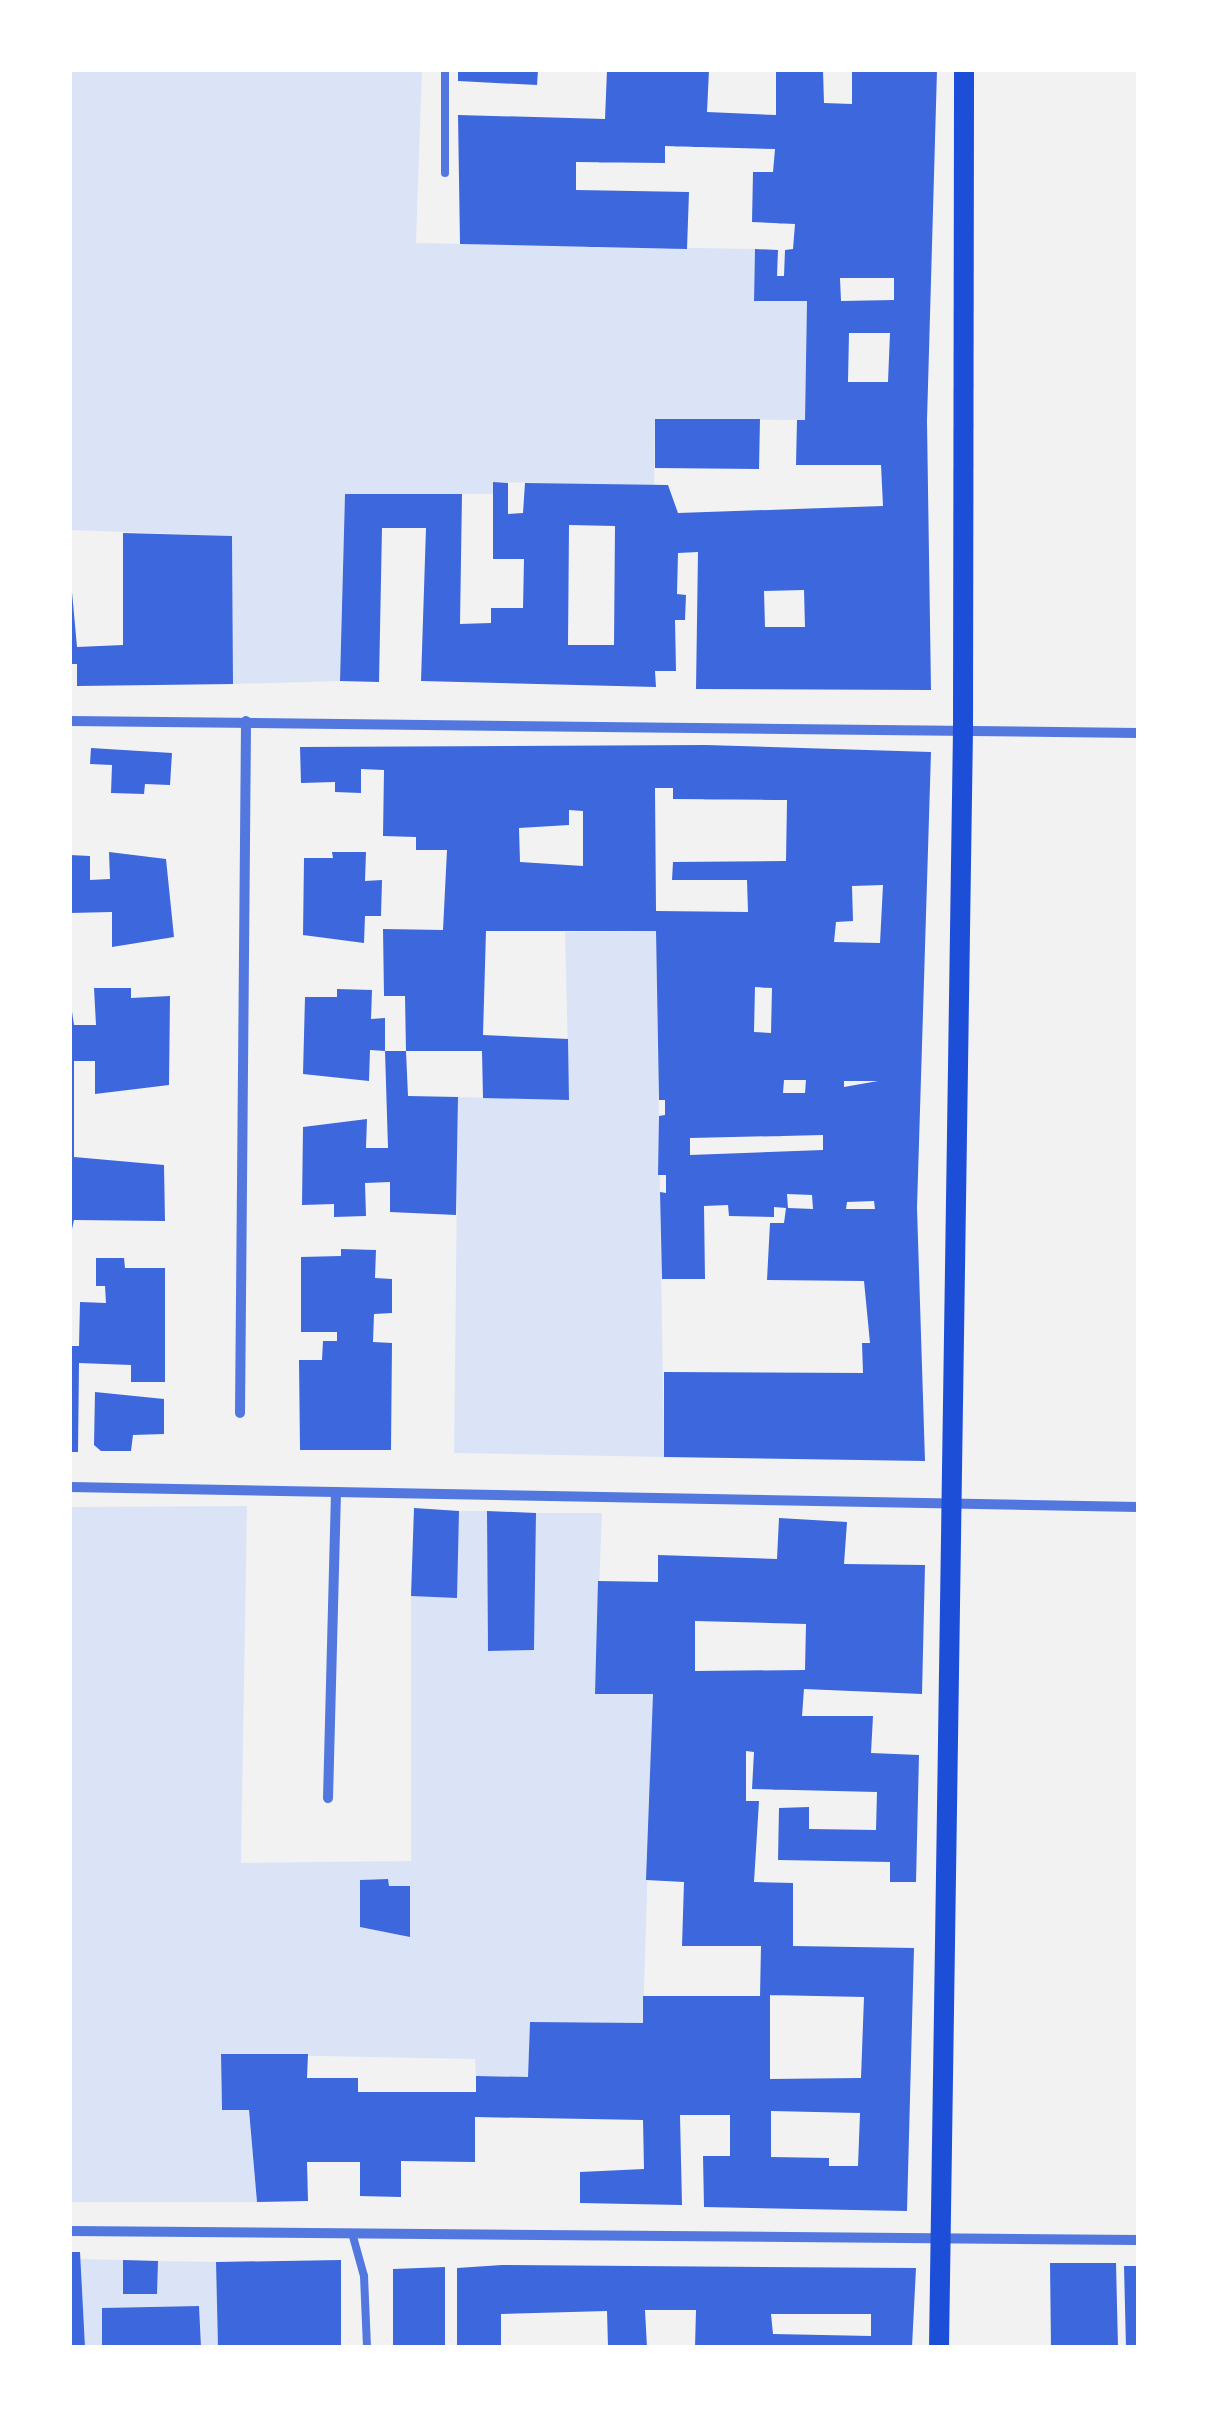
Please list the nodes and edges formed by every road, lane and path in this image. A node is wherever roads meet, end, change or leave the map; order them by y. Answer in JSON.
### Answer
{"nodes":[{"id":1,"x":445,"y":70,"type":"edge"},
{"id":2,"x":964,"y":70,"type":"edge"},
{"id":3,"x":445,"y":174,"type":"dead end"},
{"id":4,"x":70,"y":721,"type":"edge"},
{"id":5,"x":246,"y":721,"type":"junction"},
{"id":6,"x":963,"y":729,"type":"junction"},
{"id":7,"x":1138,"y":733,"type":"edge"},
{"id":8,"x":240,"y":1414,"type":"dead end"},
{"id":9,"x":70,"y":1487,"type":"edge"},
{"id":10,"x":336,"y":1493,"type":"junction"},
{"id":11,"x":954,"y":1506,"type":"junction"},
{"id":12,"x":1138,"y":1507,"type":"edge"},
{"id":13,"x":328,"y":1798,"type":"dead end"},
{"id":14,"x":70,"y":2230,"type":"edge"},
{"id":15,"x":352,"y":2234,"type":"junction"},
{"id":16,"x":942,"y":2238,"type":"junction"},
{"id":17,"x":1138,"y":2240,"type":"edge"},
{"id":18,"x":367,"y":2347,"type":"edge"},
{"id":19,"x":940,"y":2347,"type":"edge"}],
"edges":[{"from":1,"to":3,"type":"lane"},
{"from":2,"to":6,"type":"main road"},
{"from":4,"to":5,"type":"street"},
{"from":5,"to":6,"type":"street"},
{"from":5,"to":8,"type":"street"},
{"from":6,"to":7,"type":"street"},
{"from":6,"to":11,"type":"main road"},
{"from":9,"to":10,"type":"street"},
{"from":10,"to":11,"type":"street"},
{"from":10,"to":13,"type":"street"},
{"from":11,"to":12,"type":"street"},
{"from":11,"to":16,"type":"main road"},
{"from":14,"to":15,"type":"street"},
{"from":15,"to":16,"type":"street"},
{"from":15,"to":18,"type":"lane"},
{"from":16,"to":17,"type":"street"},
{"from":16,"to":19,"type":"main road"}]}
